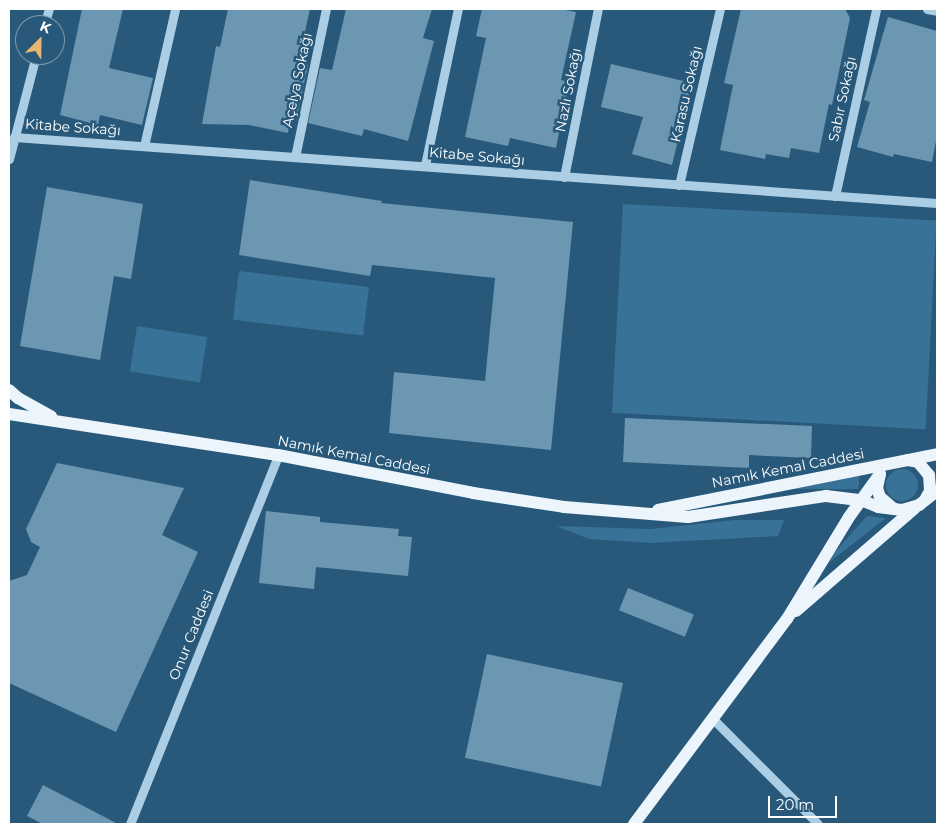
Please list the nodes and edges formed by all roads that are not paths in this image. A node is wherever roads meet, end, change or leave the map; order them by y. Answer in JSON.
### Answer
{"nodes":[{"id":1,"x":175,"y":9,"type":"edge"},
{"id":2,"x":326,"y":9,"type":"edge"},
{"id":3,"x":458,"y":9,"type":"edge"},
{"id":4,"x":598,"y":9,"type":"edge"},
{"id":5,"x":720,"y":9,"type":"edge"},
{"id":6,"x":876,"y":9,"type":"edge"},
{"id":7,"x":927,"y":9,"type":"edge"},
{"id":8,"x":937,"y":11,"type":"edge"},
{"id":9,"x":33,"y":65,"type":"edge"},
{"id":10,"x":14,"y":137,"type":"junction"},
{"id":11,"x":144,"y":146,"type":"junction"},
{"id":12,"x":295,"y":157,"type":"junction"},
{"id":13,"x":9,"y":159,"type":"edge"},
{"id":14,"x":425,"y":166,"type":"junction"},
{"id":15,"x":564,"y":176,"type":"junction"},
{"id":16,"x":679,"y":185,"type":"junction"},
{"id":17,"x":835,"y":196,"type":"junction"},
{"id":18,"x":937,"y":203,"type":"edge"},
{"id":19,"x":9,"y":390,"type":"edge"},
{"id":20,"x":9,"y":414,"type":"edge"},
{"id":21,"x":58,"y":420,"type":"junction"},
{"id":22,"x":937,"y":454,"type":"edge"},
{"id":23,"x":278,"y":455,"type":"junction"},
{"id":24,"x":905,"y":460,"type":"junction"},
{"id":25,"x":890,"y":463,"type":"junction"},
{"id":26,"x":880,"y":474,"type":"junction"},
{"id":27,"x":937,"y":491,"type":"edge"},
{"id":28,"x":861,"y":500,"type":"junction"},
{"id":29,"x":922,"y":502,"type":"junction"},
{"id":30,"x":894,"y":509,"type":"junction"},
{"id":31,"x":645,"y":512,"type":"junction"},
{"id":32,"x":787,"y":620,"type":"junction"},
{"id":33,"x":713,"y":719,"type":"junction"},
{"id":34,"x":130,"y":824,"type":"edge"},
{"id":35,"x":634,"y":824,"type":"edge"},
{"id":36,"x":818,"y":824,"type":"edge"}],
"edges":[{"from":1,"to":11,"type":"street"},
{"from":2,"to":12,"type":"street","name":"Açelya Sokağı"},
{"from":3,"to":14,"type":"street"},
{"from":4,"to":15,"type":"street","name":"Nazlı Sokağı"},
{"from":5,"to":16,"type":"street","name":"Karasu Sokağı"},
{"from":6,"to":17,"type":"street","name":"Sabır Sokağı"},
{"from":7,"to":8,"type":"street"},
{"from":9,"to":10,"type":"street"},
{"from":10,"to":11,"type":"street","name":"Kitabe Sokağı"},
{"from":10,"to":13,"type":"street"},
{"from":11,"to":12,"type":"street","name":"Kitabe Sokağı"},
{"from":12,"to":14,"type":"street","name":"Kitabe Sokağı"},
{"from":14,"to":15,"type":"street","name":"Kitabe Sokağı"},
{"from":15,"to":16,"type":"street","name":"Kitabe Sokağı"},
{"from":16,"to":17,"type":"street","name":"Kitabe Sokağı"},
{"from":17,"to":18,"type":"street","name":"Kitabe Sokağı"},
{"from":19,"to":21,"type":"main road"},
{"from":20,"to":21,"type":"main road","name":"Namık Kemal Caddesi"},
{"from":21,"to":23,"type":"main road","name":"Namık Kemal Caddesi"},
{"from":22,"to":24,"type":"main road","name":"Namık Kemal Caddesi"},
{"from":23,"to":31,"type":"main road","name":"Namık Kemal Caddesi"},
{"from":23,"to":34,"type":"street","name":"Onur Caddesi"},
{"from":24,"to":25,"type":"main road","name":"Namık Kemal Caddesi"},
{"from":24,"to":29,"type":"main road"},
{"from":25,"to":26,"type":"main road"},
{"from":25,"to":31,"type":"main road","name":"Namık Kemal Caddesi"},
{"from":26,"to":28,"type":"main road"},
{"from":26,"to":30,"type":"main road"},
{"from":27,"to":29,"type":"main road"},
{"from":28,"to":30,"type":"main road","name":"Namık Kemal Caddesi"},
{"from":28,"to":31,"type":"main road","name":"Namık Kemal Caddesi"},
{"from":28,"to":32,"type":"main road"},
{"from":29,"to":30,"type":"main road"},
{"from":29,"to":32,"type":"main road"},
{"from":32,"to":33,"type":"main road"},
{"from":33,"to":35,"type":"main road"},
{"from":33,"to":36,"type":"street"}]}
